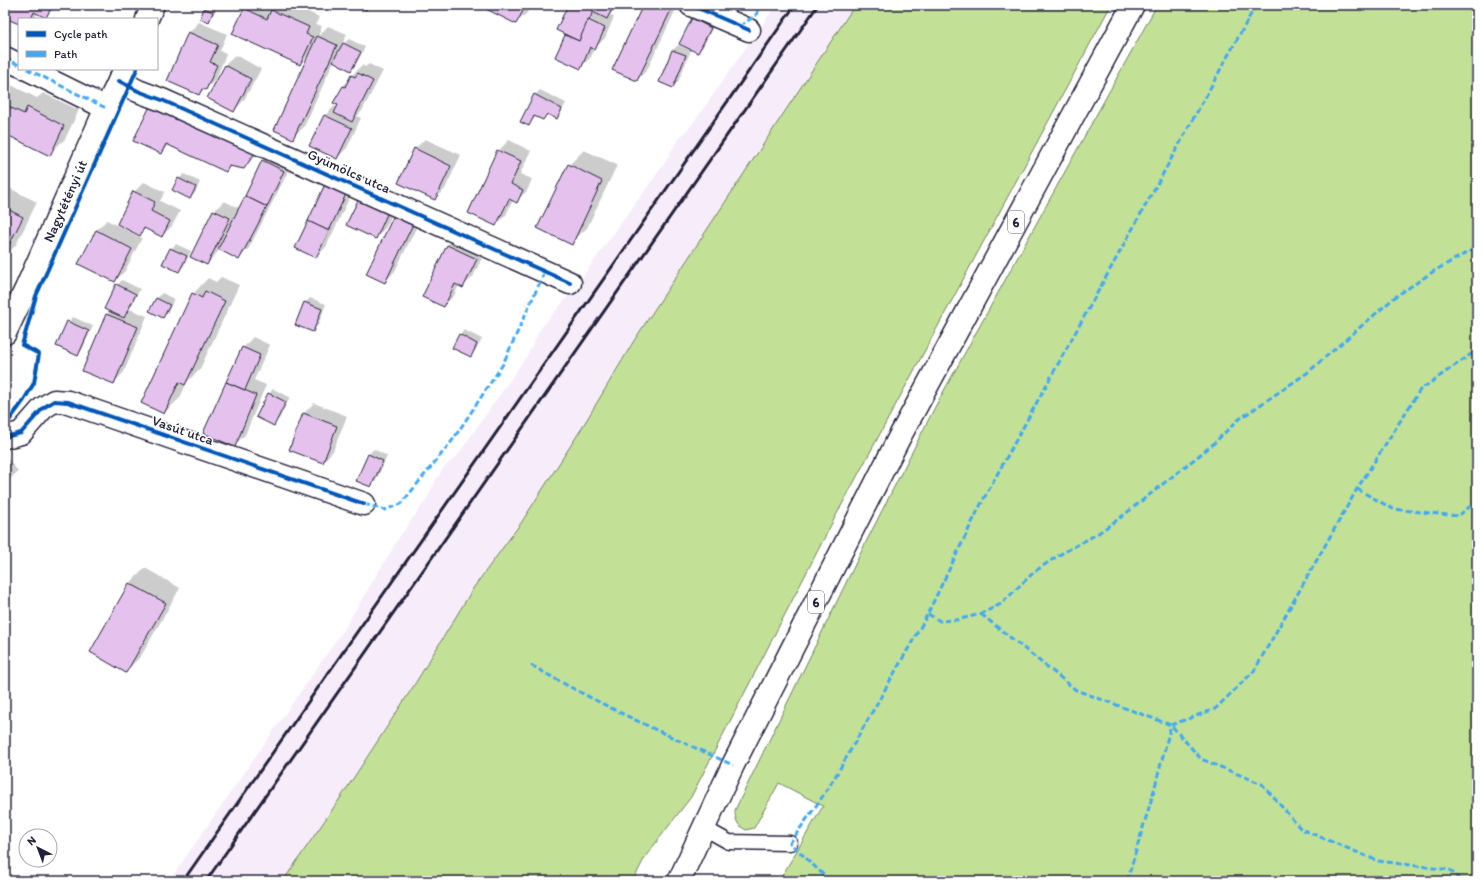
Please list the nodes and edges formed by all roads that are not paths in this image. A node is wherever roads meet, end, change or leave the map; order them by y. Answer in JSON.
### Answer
{"nodes":[{"id":1,"x":153,"y":5,"type":"edge"},
{"id":2,"x":692,"y":5,"type":"edge"},
{"id":3,"x":1133,"y":5,"type":"edge"},
{"id":4,"x":147,"y":18,"type":"edge"},
{"id":5,"x":749,"y":30,"type":"dead end"},
{"id":6,"x":5,"y":58,"type":"edge"},
{"id":7,"x":18,"y":64,"type":"edge"},
{"id":8,"x":29,"y":70,"type":"edge"},
{"id":9,"x":122,"y":75,"type":"edge"},
{"id":10,"x":106,"y":108,"type":"junction"},
{"id":11,"x":570,"y":282,"type":"dead end"},
{"id":12,"x":5,"y":333,"type":"edge"},
{"id":13,"x":5,"y":437,"type":"edge"},
{"id":14,"x":364,"y":504,"type":"dead end"},
{"id":15,"x":704,"y":828,"type":"junction"},
{"id":16,"x":790,"y":843,"type":"dead end"},
{"id":17,"x":679,"y":881,"type":"edge"}],
"edges":[{"from":1,"to":4,"type":"main road"},
{"from":2,"to":5,"type":"main road"},
{"from":3,"to":15,"type":"main road","number":"6"},
{"from":6,"to":7,"type":"main road"},
{"from":8,"to":10,"type":"main road"},
{"from":9,"to":10,"type":"main road","name":"Nagytétényi út"},
{"from":9,"to":11,"type":"main road","name":"Gyümölcs utca"},
{"from":10,"to":12,"type":"main road","name":"Nagytétényi út"},
{"from":13,"to":14,"type":"main road","name":"Vasút utca"},
{"from":15,"to":16,"type":"lane"},
{"from":15,"to":17,"type":"main road","number":"6"}]}
